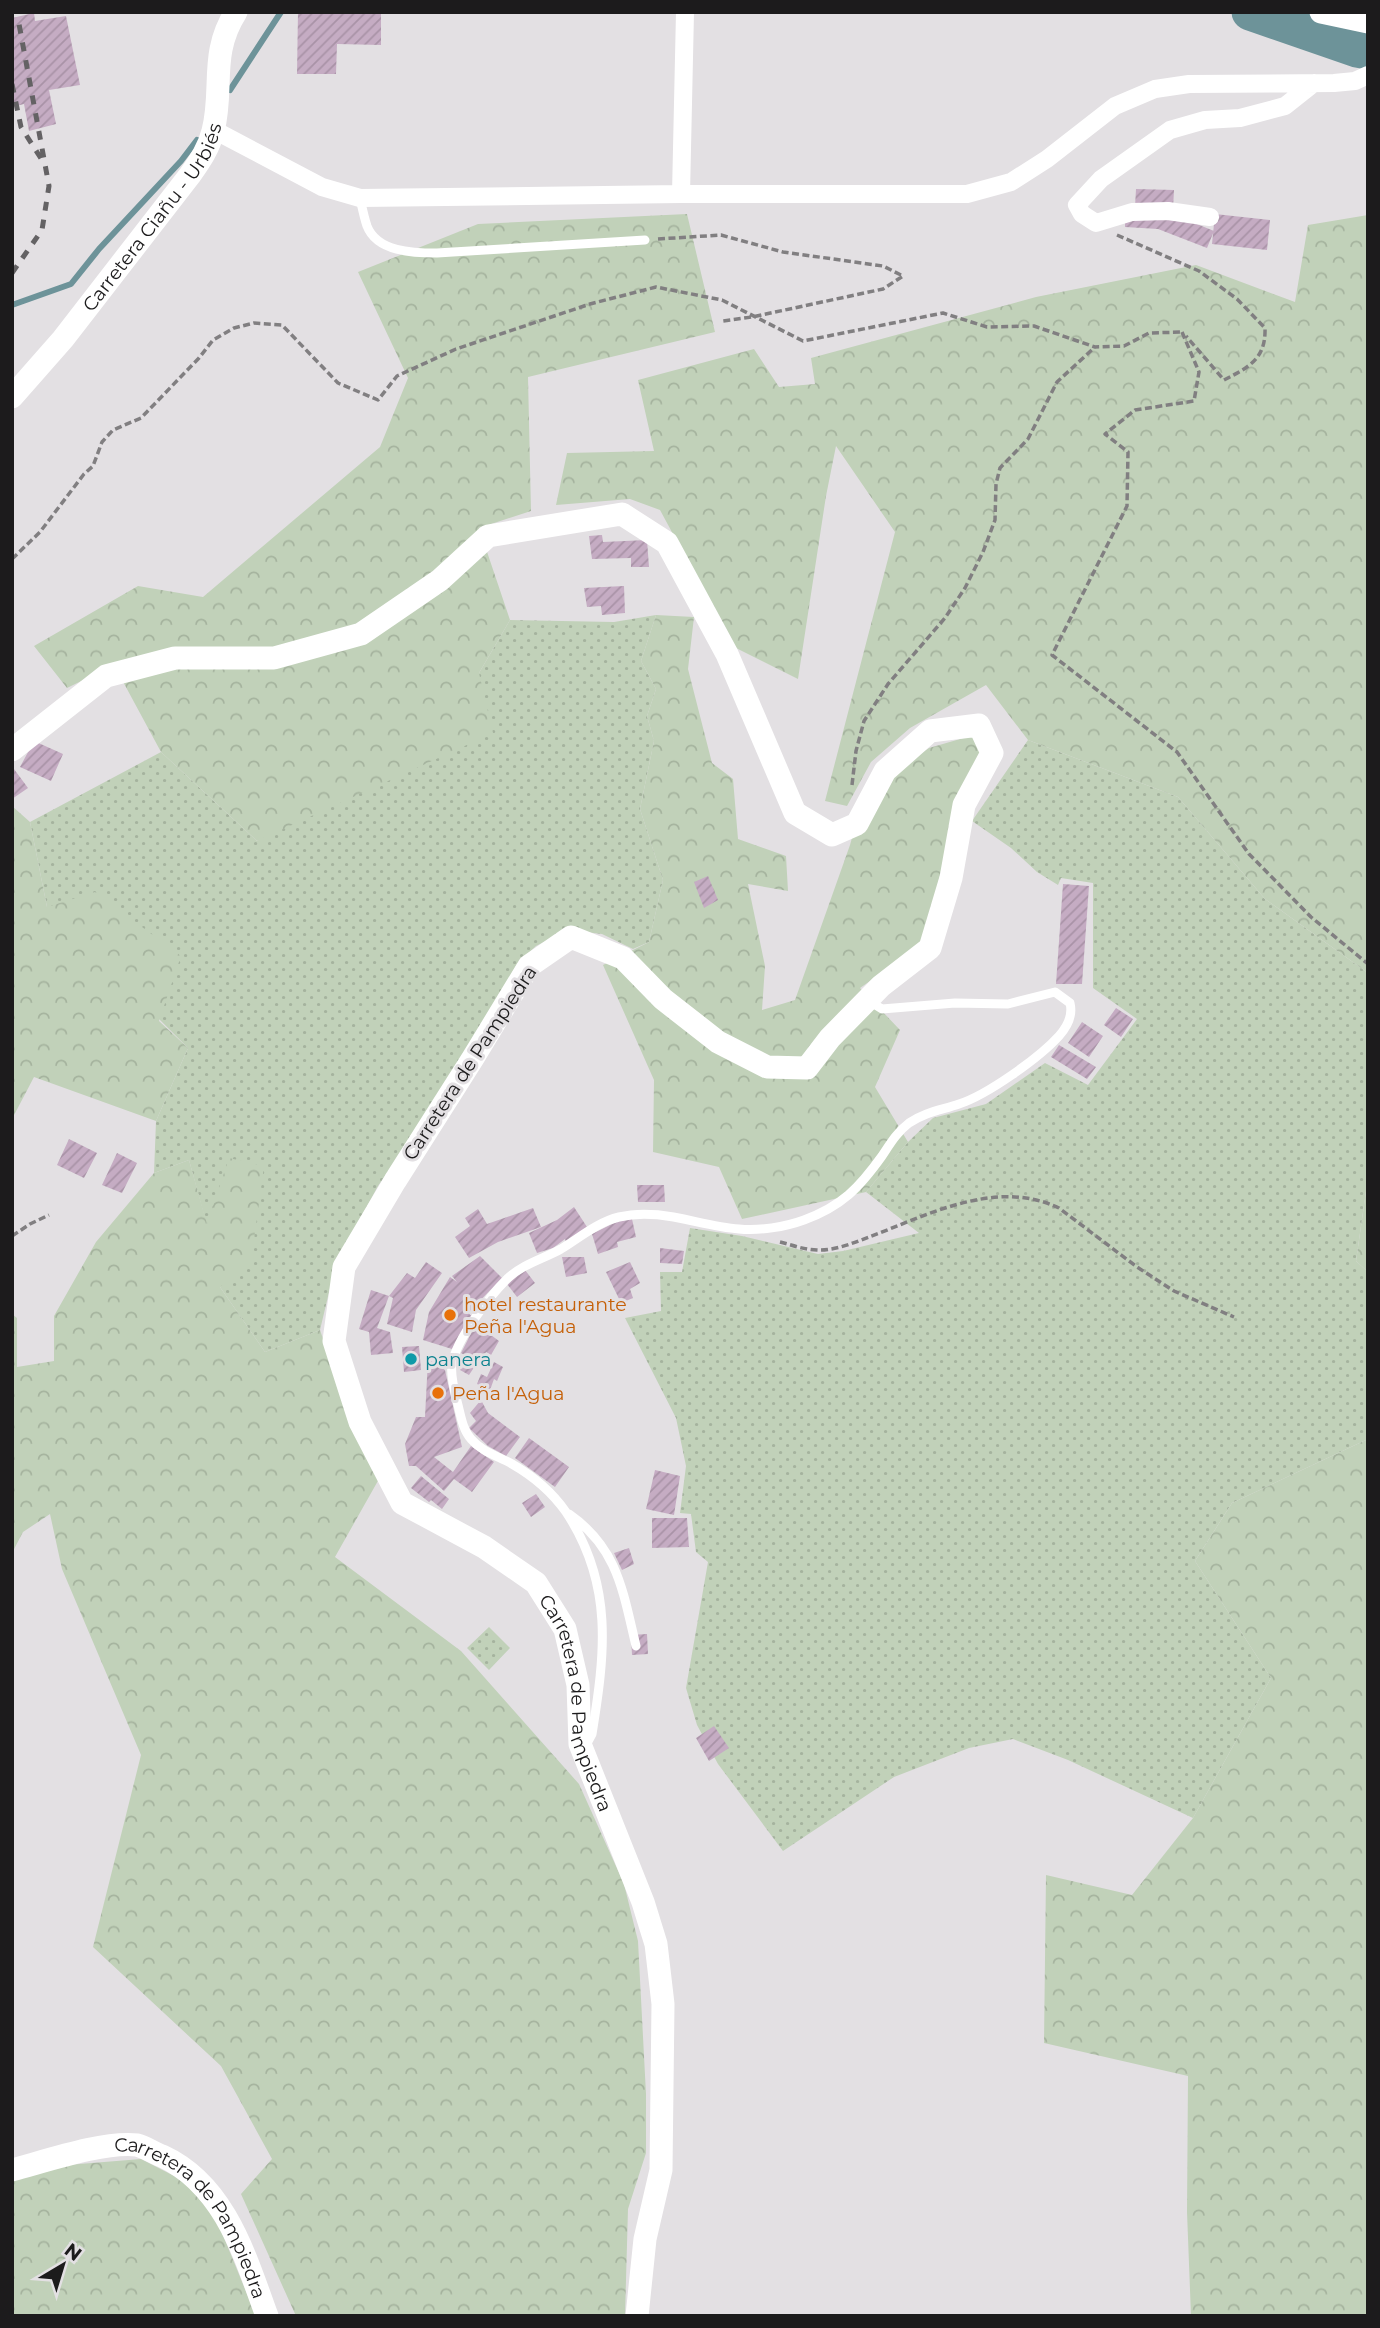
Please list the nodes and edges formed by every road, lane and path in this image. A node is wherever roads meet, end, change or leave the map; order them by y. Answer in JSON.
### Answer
{"nodes":[{"id":1,"x":236,"y":12,"type":"edge"},
{"id":2,"x":685,"y":12,"type":"edge"},
{"id":3,"x":1321,"y":12,"type":"edge"},
{"id":4,"x":1356,"y":18,"type":"edge"},
{"id":5,"x":1368,"y":75,"type":"edge"},
{"id":6,"x":1314,"y":83,"type":"junction"},
{"id":7,"x":214,"y":130,"type":"junction"},
{"id":8,"x":681,"y":194,"type":"junction"},
{"id":9,"x":360,"y":198,"type":"junction"},
{"id":10,"x":1210,"y":217,"type":"dead end"},
{"id":11,"x":1096,"y":223,"type":"junction"},
{"id":12,"x":645,"y":240,"type":"joint"},
{"id":13,"x":752,"y":317,"type":"junction"},
{"id":14,"x":723,"y":321,"type":"dead end"},
{"id":15,"x":1182,"y":332,"type":"junction"},
{"id":16,"x":1095,"y":346,"type":"junction"},
{"id":17,"x":12,"y":397,"type":"edge"},
{"id":18,"x":12,"y":559,"type":"edge"},
{"id":19,"x":12,"y":750,"type":"edge"},
{"id":20,"x":852,"y":785,"type":"dead end"},
{"id":21,"x":1368,"y":964,"type":"edge"},
{"id":22,"x":867,"y":1000,"type":"junction"},
{"id":23,"x":49,"y":1215,"type":"dead end"},
{"id":24,"x":738,"y":1229,"type":"junction"},
{"id":25,"x":12,"y":1236,"type":"edge"},
{"id":26,"x":1234,"y":1317,"type":"dead end"},
{"id":27,"x":565,"y":1511,"type":"junction"},
{"id":28,"x":636,"y":1646,"type":"dead end"},
{"id":29,"x":583,"y":1751,"type":"junction"},
{"id":30,"x":12,"y":2170,"type":"edge"},
{"id":31,"x":267,"y":2316,"type":"edge"},
{"id":32,"x":637,"y":2316,"type":"edge"}],
"edges":[{"from":1,"to":7,"type":"street","name":"Carretera Ciañu - Urbiés"},
{"from":2,"to":8,"type":"street"},
{"from":3,"to":4,"type":"street"},
{"from":5,"to":6,"type":"street"},
{"from":6,"to":8,"type":"street"},
{"from":6,"to":11,"type":"street"},
{"from":7,"to":9,"type":"street"},
{"from":7,"to":17,"type":"street","name":"Carretera Ciañu - Urbiés"},
{"from":8,"to":9,"type":"street"},
{"from":9,"to":12,"type":"lane"},
{"from":10,"to":11,"type":"street"},
{"from":11,"to":15,"type":"path"},
{"from":12,"to":13,"type":"path"},
{"from":13,"to":14,"type":"path"},
{"from":13,"to":16,"type":"path"},
{"from":13,"to":18,"type":"path"},
{"from":15,"to":16,"type":"path"},
{"from":15,"to":21,"type":"path"},
{"from":16,"to":20,"type":"path"},
{"from":19,"to":22,"type":"street","name":"Carretera de Pampiedra"},
{"from":22,"to":24,"type":"lane"},
{"from":22,"to":29,"type":"street","name":"Carretera de Pampiedra"},
{"from":23,"to":25,"type":"path"},
{"from":24,"to":26,"type":"path"},
{"from":24,"to":27,"type":"lane"},
{"from":27,"to":28,"type":"lane"},
{"from":27,"to":29,"type":"lane"},
{"from":29,"to":32,"type":"street","name":"Carretera de Pampiedra"},
{"from":30,"to":31,"type":"street","name":"Carretera de Pampiedra"}]}
